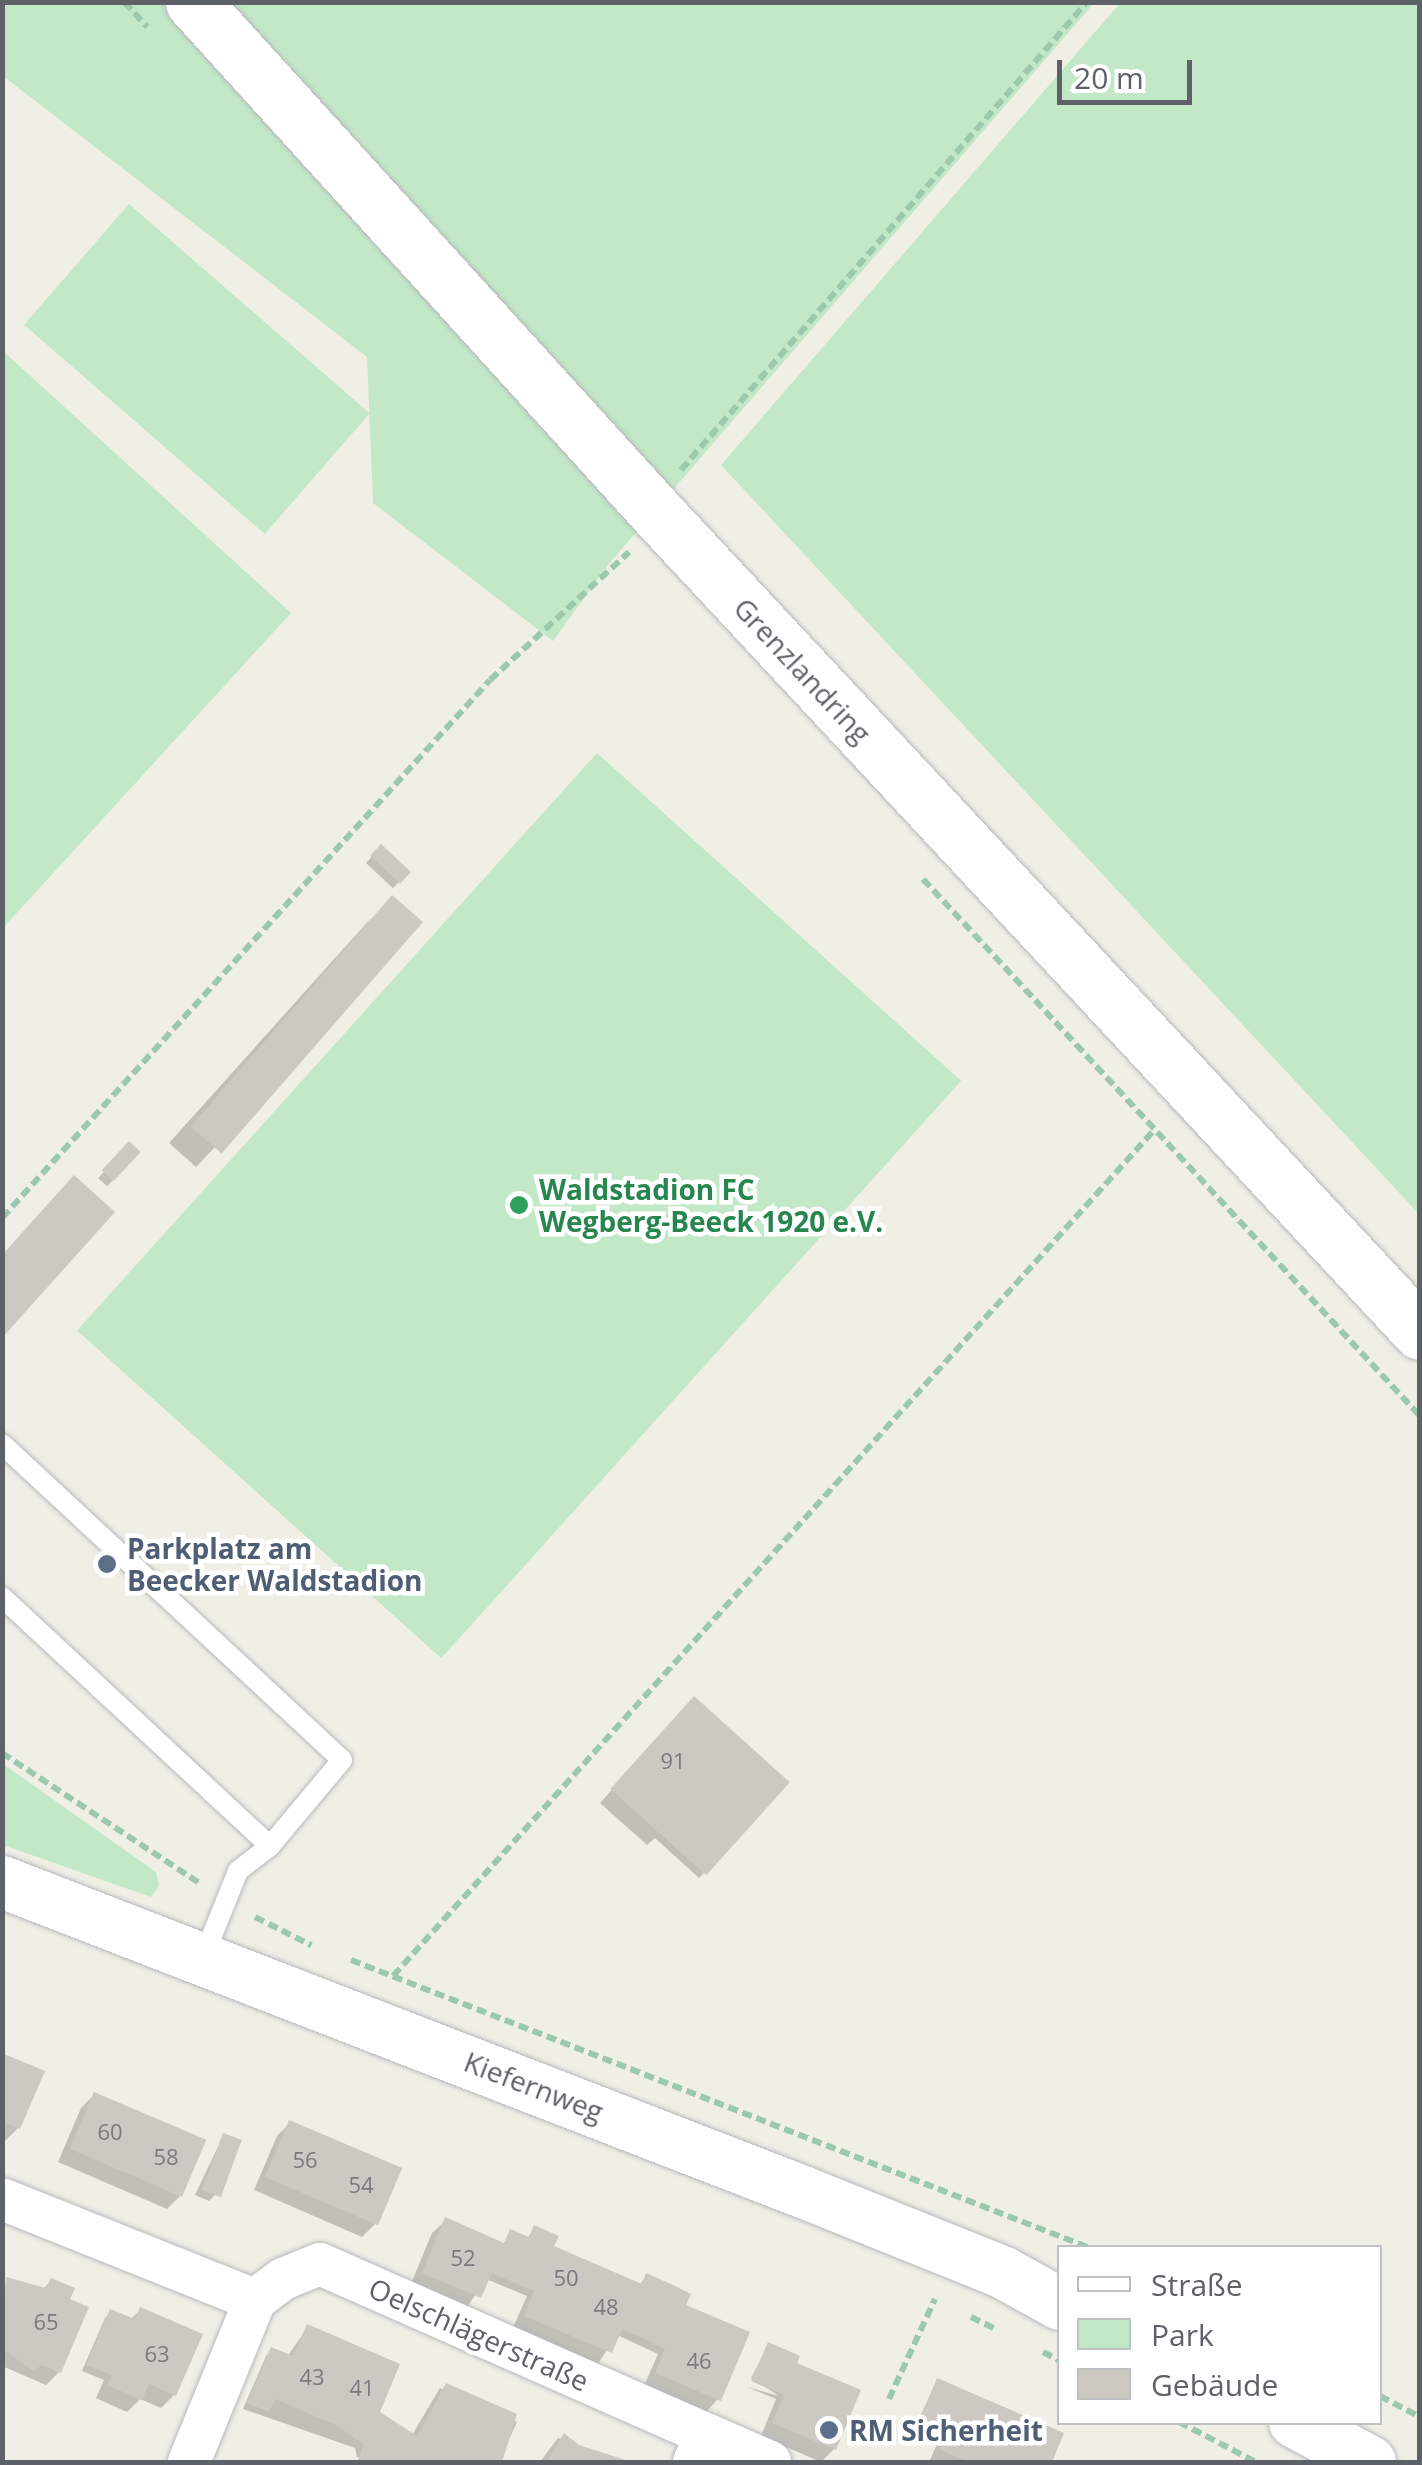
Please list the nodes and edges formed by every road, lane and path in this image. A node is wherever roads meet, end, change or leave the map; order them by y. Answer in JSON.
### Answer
{"nodes":[{"id":1,"x":193,"y":2,"type":"edge"},
{"id":2,"x":1087,"y":2,"type":"edge"},
{"id":3,"x":643,"y":530,"type":"junction"},
{"id":4,"x":2,"y":1218,"type":"edge"},
{"id":5,"x":1420,"y":1332,"type":"edge"},
{"id":6,"x":1420,"y":1416,"type":"edge"},
{"id":7,"x":2,"y":1444,"type":"edge"},
{"id":8,"x":2,"y":1597,"type":"edge"},
{"id":9,"x":2,"y":1753,"type":"edge"},
{"id":10,"x":270,"y":1846,"type":"junction"},
{"id":11,"x":2,"y":1882,"type":"edge"},
{"id":12,"x":226,"y":1902,"type":"junction"},
{"id":13,"x":325,"y":1950,"type":"dead end"},
{"id":14,"x":342,"y":1956,"type":"dead end"},
{"id":15,"x":203,"y":1958,"type":"junction"},
{"id":16,"x":393,"y":1976,"type":"junction"},
{"id":17,"x":2,"y":2198,"type":"edge"},
{"id":18,"x":1082,"y":2245,"type":"edge"},
{"id":19,"x":935,"y":2299,"type":"dead end"},
{"id":20,"x":256,"y":2300,"type":"junction"},
{"id":21,"x":1057,"y":2302,"type":"edge"},
{"id":22,"x":1382,"y":2397,"type":"edge"},
{"id":23,"x":889,"y":2399,"type":"dead end"},
{"id":24,"x":1420,"y":2418,"type":"edge"},
{"id":25,"x":1185,"y":2425,"type":"edge"},
{"id":26,"x":1301,"y":2425,"type":"edge"},
{"id":27,"x":700,"y":2448,"type":"edge"},
{"id":28,"x":189,"y":2462,"type":"edge"},
{"id":29,"x":770,"y":2462,"type":"edge"},
{"id":30,"x":1256,"y":2462,"type":"edge"},
{"id":31,"x":1370,"y":2462,"type":"edge"}],
"edges":[{"from":1,"to":3,"type":"main road","name":"Grenzlandring"},
{"from":2,"to":3,"type":"path"},
{"from":3,"to":4,"type":"path"},
{"from":3,"to":5,"type":"main road","name":"Grenzlandring"},
{"from":6,"to":16,"type":"path"},
{"from":7,"to":10,"type":"lane"},
{"from":8,"to":10,"type":"lane"},
{"from":9,"to":12,"type":"path"},
{"from":10,"to":12,"type":"lane"},
{"from":11,"to":15,"type":"street","name":"Kiefernweg"},
{"from":12,"to":13,"type":"path"},
{"from":12,"to":15,"type":"lane"},
{"from":14,"to":16,"type":"path"},
{"from":15,"to":21,"type":"street","name":"Kiefernweg"},
{"from":16,"to":18,"type":"path"},
{"from":17,"to":20,"type":"street"},
{"from":19,"to":23,"type":"path"},
{"from":20,"to":27,"type":"street","name":"Oelschlägerstraße"},
{"from":20,"to":28,"type":"street"},
{"from":22,"to":24,"type":"path"},
{"from":25,"to":30,"type":"path"},
{"from":26,"to":31,"type":"street"},
{"from":27,"to":29,"type":"street","name":"Oelschlägerstraße"}]}
